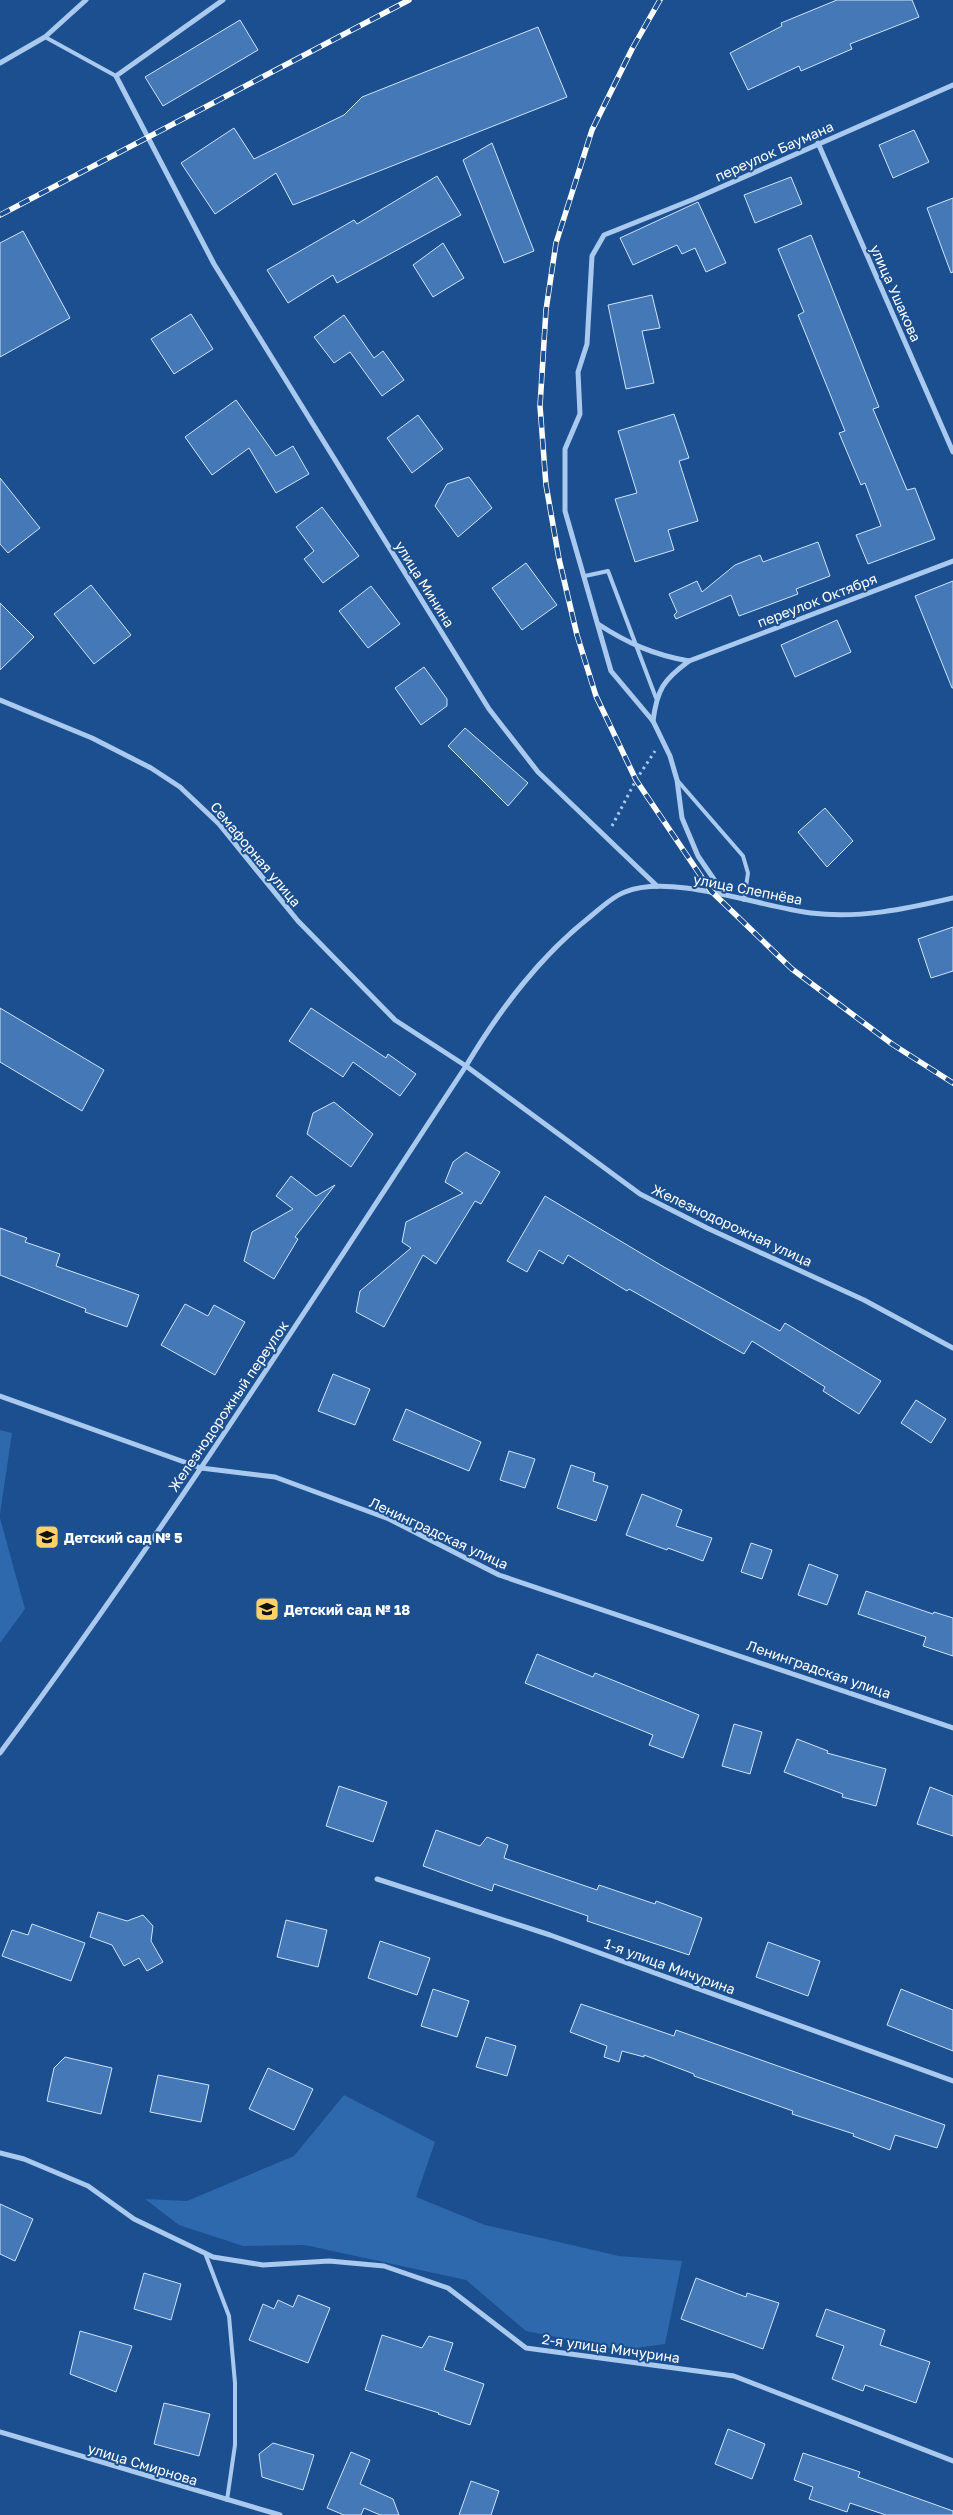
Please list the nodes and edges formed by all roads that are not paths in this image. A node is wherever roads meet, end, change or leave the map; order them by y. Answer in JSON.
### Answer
{"nodes":[{"id":1,"x":86,"y":0,"type":"edge"},
{"id":2,"x":223,"y":0,"type":"edge"},
{"id":3,"x":45,"y":37,"type":"junction"},
{"id":4,"x":0,"y":63,"type":"edge"},
{"id":5,"x":116,"y":76,"type":"junction"},
{"id":6,"x":953,"y":85,"type":"edge"},
{"id":7,"x":818,"y":143,"type":"junction"},
{"id":8,"x":953,"y":452,"type":"edge"},
{"id":9,"x":953,"y":561,"type":"edge"},
{"id":10,"x":585,"y":576,"type":"junction"},
{"id":11,"x":597,"y":624,"type":"junction"},
{"id":12,"x":637,"y":648,"type":"junction"},
{"id":13,"x":689,"y":661,"type":"junction"},
{"id":14,"x":656,"y":698,"type":"junction"},
{"id":15,"x":0,"y":700,"type":"edge"},
{"id":16,"x":653,"y":721,"type":"junction"},
{"id":17,"x":677,"y":780,"type":"junction"},
{"id":18,"x":657,"y":886,"type":"junction"},
{"id":19,"x":724,"y":894,"type":"junction"},
{"id":20,"x":953,"y":898,"type":"edge"},
{"id":21,"x":744,"y":900,"type":"junction"},
{"id":22,"x":466,"y":1066,"type":"junction"},
{"id":23,"x":953,"y":1348,"type":"edge"},
{"id":24,"x":0,"y":1396,"type":"edge"},
{"id":25,"x":201,"y":1468,"type":"junction"},
{"id":26,"x":953,"y":1728,"type":"edge"},
{"id":27,"x":0,"y":1753,"type":"edge"},
{"id":28,"x":377,"y":1880,"type":"dead end"},
{"id":29,"x":953,"y":2081,"type":"edge"},
{"id":30,"x":0,"y":2153,"type":"edge"},
{"id":31,"x":205,"y":2253,"type":"junction"},
{"id":32,"x":0,"y":2432,"type":"edge"},
{"id":33,"x":953,"y":2461,"type":"edge"},
{"id":34,"x":227,"y":2500,"type":"junction"},
{"id":35,"x":280,"y":2515,"type":"edge"}],
"edges":[{"from":1,"to":3,"type":"street"},
{"from":2,"to":5,"type":"street"},
{"from":3,"to":4,"type":"street"},
{"from":3,"to":5,"type":"lane"},
{"from":5,"to":18,"type":"street","name":"улица Минина"},
{"from":6,"to":7,"type":"street","name":"переулок Баумана"},
{"from":7,"to":8,"type":"street","name":"улица Ушакова"},
{"from":7,"to":10,"type":"street","name":"переулок Баумана"},
{"from":9,"to":13,"type":"street","name":"переулок Октября"},
{"from":10,"to":11,"type":"street"},
{"from":10,"to":12,"type":"lane"},
{"from":11,"to":12,"type":"street","name":"переулок Октября"},
{"from":11,"to":16,"type":"street"},
{"from":12,"to":13,"type":"street","name":"переулок Октября"},
{"from":12,"to":14,"type":"lane"},
{"from":13,"to":14,"type":"street","name":"переулок Октября"},
{"from":14,"to":16,"type":"street","name":"переулок Октября"},
{"from":15,"to":22,"type":"street","name":"Семафорная улица"},
{"from":16,"to":17,"type":"street"},
{"from":17,"to":19,"type":"street"},
{"from":17,"to":21,"type":"lane"},
{"from":18,"to":19,"type":"street","name":"улица Слепнёва"},
{"from":18,"to":22,"type":"street","name":"улица Слепнёва"},
{"from":19,"to":21,"type":"street","name":"улица Слепнёва"},
{"from":20,"to":21,"type":"street","name":"улица Слепнёва"},
{"from":22,"to":23,"type":"street","name":"Железнодорожная улица"},
{"from":22,"to":25,"type":"street","name":"Железнодорожный переулок"},
{"from":24,"to":25,"type":"street","name":"Ленинградская улица"},
{"from":25,"to":26,"type":"street","name":"Ленинградская улица"},
{"from":25,"to":27,"type":"street","name":"Железнодорожный переулок"},
{"from":28,"to":29,"type":"street","name":"1-я улица Мичурина"},
{"from":30,"to":31,"type":"street","name":"2-я улица Мичурина"},
{"from":31,"to":33,"type":"street","name":"2-я улица Мичурина"},
{"from":31,"to":34,"type":"lane"},
{"from":32,"to":34,"type":"street","name":"улица Смирнова"},
{"from":34,"to":35,"type":"street","name":"улица Смирнова"}]}
